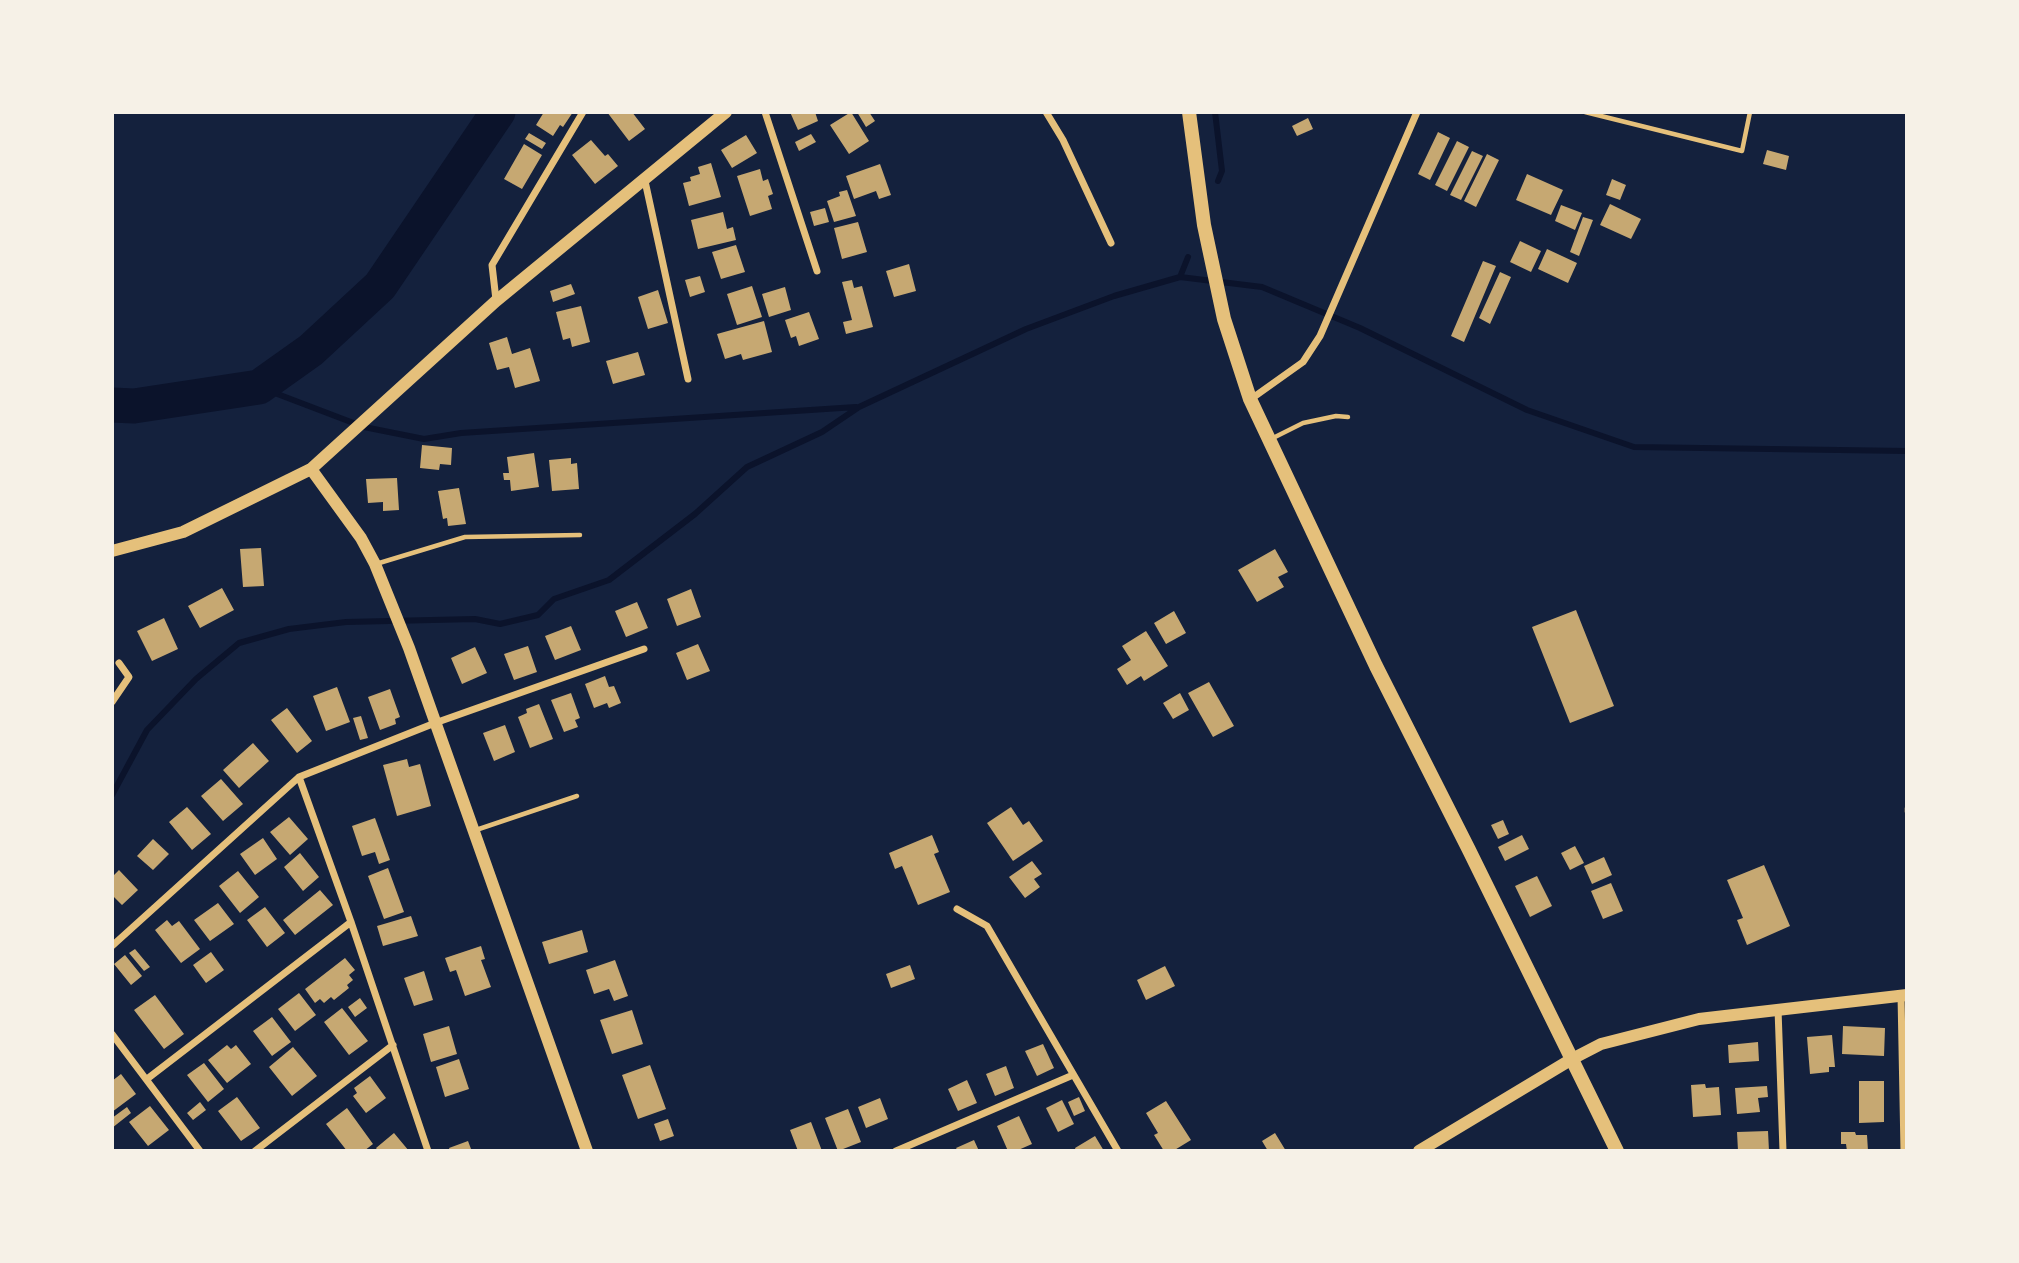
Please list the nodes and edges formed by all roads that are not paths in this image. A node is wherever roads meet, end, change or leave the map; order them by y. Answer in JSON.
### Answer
{"nodes":[{"id":1,"x":583,"y":112,"type":"edge"},
{"id":2,"x":726,"y":112,"type":"edge"},
{"id":3,"x":765,"y":112,"type":"edge"},
{"id":4,"x":1046,"y":112,"type":"edge"},
{"id":5,"x":1189,"y":112,"type":"edge"},
{"id":6,"x":1417,"y":112,"type":"edge"},
{"id":7,"x":1586,"y":112,"type":"edge"},
{"id":8,"x":1750,"y":112,"type":"edge"},
{"id":9,"x":645,"y":181,"type":"junction"},
{"id":10,"x":1111,"y":243,"type":"dead end"},
{"id":11,"x":817,"y":271,"type":"dead end"},
{"id":12,"x":496,"y":301,"type":"junction"},
{"id":13,"x":688,"y":379,"type":"dead end"},
{"id":14,"x":1250,"y":399,"type":"junction"},
{"id":15,"x":1348,"y":418,"type":"dead end"},
{"id":16,"x":1269,"y":440,"type":"junction"},
{"id":17,"x":311,"y":468,"type":"junction"},
{"id":18,"x":580,"y":535,"type":"dead end"},
{"id":19,"x":112,"y":551,"type":"edge"},
{"id":20,"x":375,"y":564,"type":"junction"},
{"id":21,"x":644,"y":649,"type":"dead end"},
{"id":22,"x":119,"y":663,"type":"dead end"},
{"id":23,"x":112,"y":702,"type":"edge"},
{"id":24,"x":435,"y":723,"type":"junction"},
{"id":25,"x":299,"y":777,"type":"junction"},
{"id":26,"x":577,"y":796,"type":"dead end"},
{"id":27,"x":475,"y":830,"type":"junction"},
{"id":28,"x":957,"y":909,"type":"dead end"},
{"id":29,"x":351,"y":922,"type":"junction"},
{"id":30,"x":112,"y":946,"type":"edge"},
{"id":31,"x":1904,"y":995,"type":"edge"},
{"id":32,"x":1778,"y":1008,"type":"junction"},
{"id":33,"x":112,"y":1034,"type":"edge"},
{"id":34,"x":393,"y":1045,"type":"junction"},
{"id":35,"x":1572,"y":1059,"type":"junction"},
{"id":36,"x":1073,"y":1074,"type":"junction"},
{"id":37,"x":147,"y":1079,"type":"junction"},
{"id":38,"x":200,"y":1151,"type":"edge"},
{"id":39,"x":254,"y":1151,"type":"edge"},
{"id":40,"x":428,"y":1151,"type":"edge"},
{"id":41,"x":587,"y":1151,"type":"edge"},
{"id":42,"x":896,"y":1151,"type":"edge"},
{"id":43,"x":1118,"y":1151,"type":"edge"},
{"id":44,"x":1419,"y":1151,"type":"edge"},
{"id":45,"x":1616,"y":1151,"type":"edge"},
{"id":46,"x":1783,"y":1151,"type":"edge"},
{"id":47,"x":1904,"y":1151,"type":"edge"}],
"edges":[{"from":1,"to":12,"type":"street"},
{"from":2,"to":9,"type":"street"},
{"from":3,"to":11,"type":"street"},
{"from":4,"to":10,"type":"street"},
{"from":5,"to":14,"type":"main road"},
{"from":6,"to":14,"type":"street"},
{"from":7,"to":8,"type":"lane"},
{"from":9,"to":12,"type":"street"},
{"from":9,"to":13,"type":"street"},
{"from":12,"to":17,"type":"street"},
{"from":14,"to":16,"type":"main road"},
{"from":15,"to":16,"type":"lane"},
{"from":16,"to":35,"type":"main road"},
{"from":17,"to":19,"type":"street"},
{"from":17,"to":20,"type":"street"},
{"from":18,"to":20,"type":"lane"},
{"from":20,"to":24,"type":"street"},
{"from":21,"to":24,"type":"street"},
{"from":22,"to":23,"type":"street"},
{"from":24,"to":25,"type":"street"},
{"from":24,"to":27,"type":"street"},
{"from":25,"to":29,"type":"street"},
{"from":25,"to":30,"type":"street"},
{"from":26,"to":27,"type":"lane"},
{"from":27,"to":41,"type":"street"},
{"from":28,"to":36,"type":"street"},
{"from":29,"to":34,"type":"street"},
{"from":29,"to":37,"type":"street"},
{"from":31,"to":32,"type":"street"},
{"from":31,"to":47,"type":"street"},
{"from":32,"to":35,"type":"street"},
{"from":32,"to":46,"type":"street"},
{"from":33,"to":37,"type":"street"},
{"from":34,"to":39,"type":"street"},
{"from":34,"to":40,"type":"street"},
{"from":35,"to":44,"type":"street"},
{"from":35,"to":45,"type":"main road"},
{"from":36,"to":42,"type":"street"},
{"from":36,"to":43,"type":"street"},
{"from":37,"to":38,"type":"street"}]}
